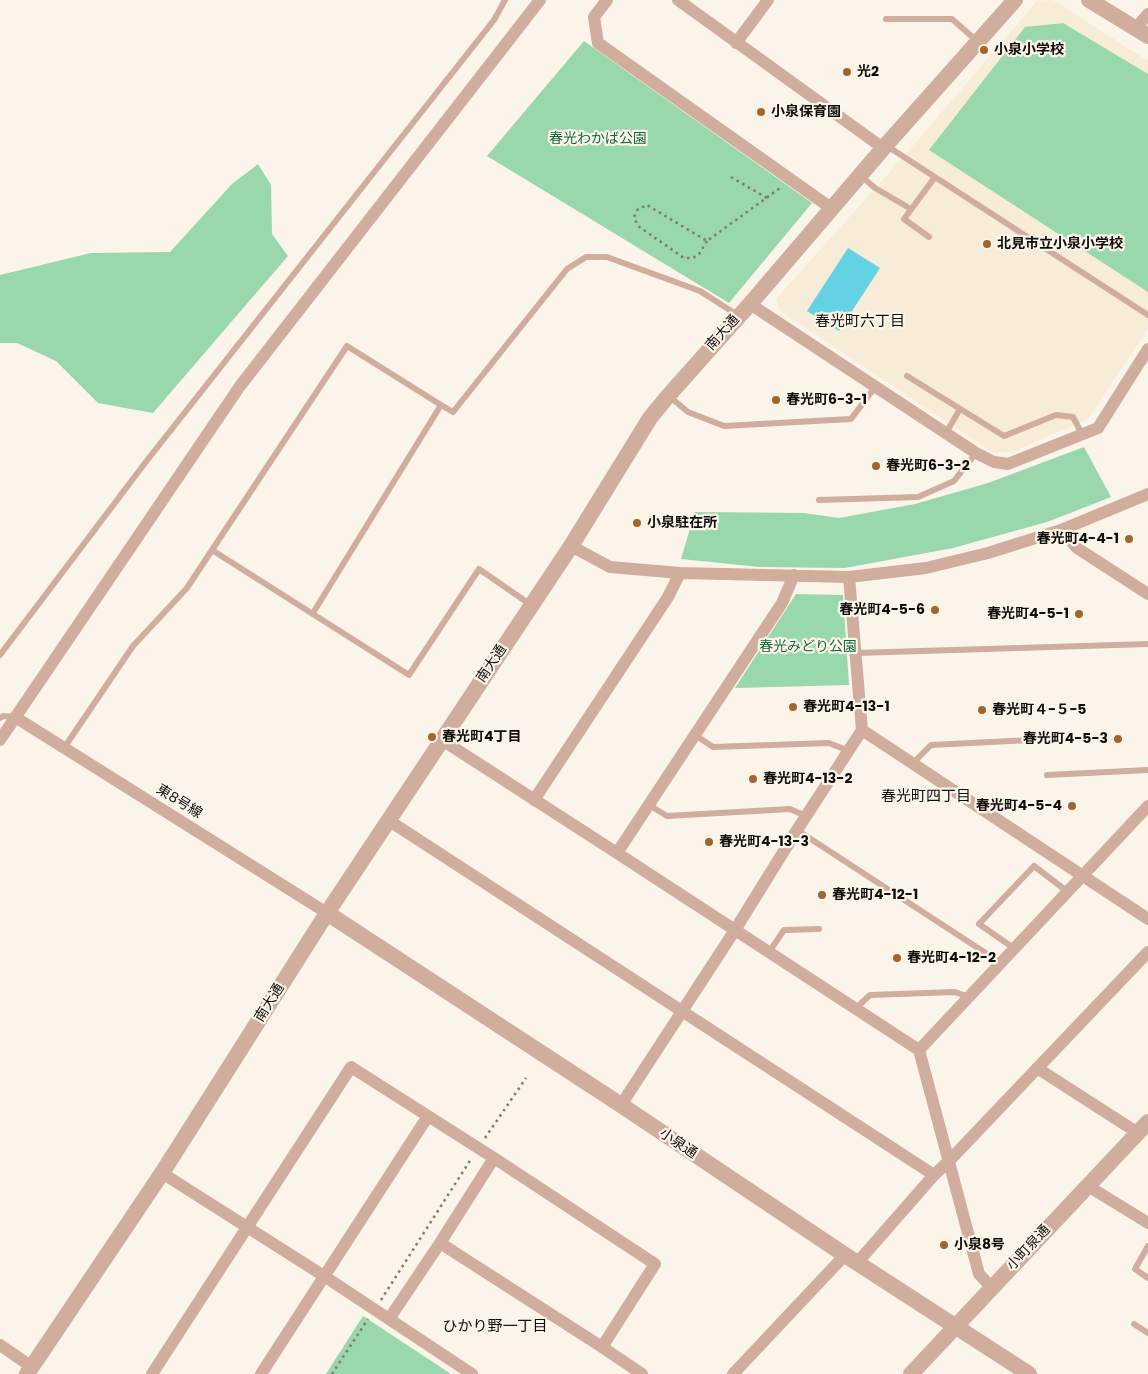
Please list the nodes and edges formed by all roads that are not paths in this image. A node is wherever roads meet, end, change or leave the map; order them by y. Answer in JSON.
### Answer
{"nodes":[{"id":1,"x":505,"y":0,"type":"edge"},
{"id":2,"x":540,"y":0,"type":"edge"},
{"id":3,"x":607,"y":0,"type":"edge"},
{"id":4,"x":678,"y":0,"type":"edge"},
{"id":5,"x":768,"y":0,"type":"edge"},
{"id":6,"x":1015,"y":0,"type":"edge"},
{"id":7,"x":1089,"y":0,"type":"edge"},
{"id":8,"x":1148,"y":14,"type":"edge"},
{"id":9,"x":886,"y":19,"type":"dead end"},
{"id":10,"x":1142,"y":32,"type":"edge"},
{"id":11,"x":978,"y":42,"type":"junction"},
{"id":12,"x":736,"y":43,"type":"junction"},
{"id":13,"x":884,"y":147,"type":"junction"},
{"id":14,"x":860,"y":175,"type":"junction"},
{"id":15,"x":936,"y":177,"type":"junction"},
{"id":16,"x":831,"y":208,"type":"junction"},
{"id":17,"x":911,"y":209,"type":"junction"},
{"id":18,"x":930,"y":237,"type":"dead end"},
{"id":19,"x":744,"y":310,"type":"junction"},
{"id":20,"x":1148,"y":315,"type":"edge"},
{"id":21,"x":1148,"y":349,"type":"edge"},
{"id":22,"x":907,"y":376,"type":"dead end"},
{"id":23,"x":876,"y":386,"type":"junction"},
{"id":24,"x":668,"y":396,"type":"junction"},
{"id":25,"x":440,"y":405,"type":"junction"},
{"id":26,"x":960,"y":409,"type":"junction"},
{"id":27,"x":946,"y":433,"type":"junction"},
{"id":28,"x":1082,"y":434,"type":"junction"},
{"id":29,"x":976,"y":453,"type":"junction"},
{"id":30,"x":1148,"y":494,"type":"edge"},
{"id":31,"x":819,"y":500,"type":"dead end"},
{"id":32,"x":1062,"y":530,"type":"junction"},
{"id":33,"x":571,"y":546,"type":"junction"},
{"id":34,"x":212,"y":550,"type":"junction"},
{"id":35,"x":680,"y":573,"type":"junction"},
{"id":36,"x":794,"y":575,"type":"junction"},
{"id":37,"x":849,"y":577,"type":"junction"},
{"id":38,"x":1148,"y":594,"type":"edge"},
{"id":39,"x":531,"y":605,"type":"junction"},
{"id":40,"x":313,"y":613,"type":"junction"},
{"id":41,"x":1148,"y":644,"type":"edge"},
{"id":42,"x":856,"y":653,"type":"junction"},
{"id":43,"x":0,"y":655,"type":"edge"},
{"id":44,"x":15,"y":717,"type":"junction"},
{"id":45,"x":0,"y":718,"type":"edge"},
{"id":46,"x":862,"y":730,"type":"junction"},
{"id":47,"x":695,"y":735,"type":"junction"},
{"id":48,"x":1050,"y":739,"type":"dead end"},
{"id":49,"x":0,"y":740,"type":"edge"},
{"id":50,"x":442,"y":740,"type":"junction"},
{"id":51,"x":64,"y":748,"type":"junction"},
{"id":52,"x":849,"y":751,"type":"junction"},
{"id":53,"x":913,"y":763,"type":"junction"},
{"id":54,"x":1148,"y":770,"type":"edge"},
{"id":55,"x":1047,"y":775,"type":"dead end"},
{"id":56,"x":534,"y":800,"type":"junction"},
{"id":57,"x":649,"y":805,"type":"junction"},
{"id":58,"x":1148,"y":806,"type":"edge"},
{"id":59,"x":806,"y":816,"type":"junction"},
{"id":60,"x":388,"y":820,"type":"junction"},
{"id":61,"x":797,"y":830,"type":"junction"},
{"id":62,"x":617,"y":853,"type":"junction"},
{"id":63,"x":1083,"y":875,"type":"junction"},
{"id":64,"x":1068,"y":892,"type":"junction"},
{"id":65,"x":327,"y":913,"type":"junction"},
{"id":66,"x":1148,"y":919,"type":"edge"},
{"id":67,"x":819,"y":929,"type":"dead end"},
{"id":68,"x":735,"y":930,"type":"junction"},
{"id":69,"x":1015,"y":949,"type":"junction"},
{"id":70,"x":769,"y":952,"type":"junction"},
{"id":71,"x":1148,"y":952,"type":"edge"},
{"id":72,"x":1001,"y":963,"type":"junction"},
{"id":73,"x":969,"y":998,"type":"junction"},
{"id":74,"x":855,"y":1009,"type":"junction"},
{"id":75,"x":683,"y":1011,"type":"junction"},
{"id":76,"x":919,"y":1050,"type":"junction"},
{"id":77,"x":1037,"y":1068,"type":"junction"},
{"id":78,"x":620,"y":1105,"type":"junction"},
{"id":79,"x":428,"y":1116,"type":"junction"},
{"id":80,"x":1143,"y":1128,"type":"edge"},
{"id":81,"x":494,"y":1158,"type":"junction"},
{"id":82,"x":948,"y":1162,"type":"junction"},
{"id":83,"x":162,"y":1173,"type":"junction"},
{"id":84,"x":934,"y":1175,"type":"junction"},
{"id":85,"x":1088,"y":1186,"type":"junction"},
{"id":86,"x":1148,"y":1223,"type":"edge"},
{"id":87,"x":247,"y":1227,"type":"junction"},
{"id":88,"x":440,"y":1243,"type":"junction"},
{"id":89,"x":1148,"y":1246,"type":"edge"},
{"id":90,"x":851,"y":1259,"type":"junction"},
{"id":91,"x":324,"y":1276,"type":"junction"},
{"id":92,"x":1148,"y":1278,"type":"edge"},
{"id":93,"x":992,"y":1288,"type":"junction"},
{"id":94,"x":389,"y":1319,"type":"junction"},
{"id":95,"x":1134,"y":1324,"type":"dead end"},
{"id":96,"x":956,"y":1326,"type":"junction"},
{"id":97,"x":1148,"y":1333,"type":"edge"},
{"id":98,"x":0,"y":1345,"type":"edge"},
{"id":99,"x":602,"y":1347,"type":"junction"},
{"id":100,"x":30,"y":1370,"type":"edge"},
{"id":101,"x":470,"y":1373,"type":"edge"},
{"id":102,"x":152,"y":1374,"type":"edge"},
{"id":103,"x":260,"y":1374,"type":"edge"},
{"id":104,"x":642,"y":1374,"type":"edge"},
{"id":105,"x":733,"y":1374,"type":"edge"},
{"id":106,"x":911,"y":1374,"type":"edge"},
{"id":107,"x":1029,"y":1374,"type":"edge"}],
"edges":[{"from":1,"to":43,"type":"lane"},
{"from":2,"to":44,"type":"street"},
{"from":3,"to":16,"type":"street"},
{"from":4,"to":12,"type":"street"},
{"from":5,"to":12,"type":"street"},
{"from":6,"to":11,"type":"street","name":"南大通"},
{"from":7,"to":10,"type":"street"},
{"from":8,"to":10,"type":"street"},
{"from":9,"to":11,"type":"lane"},
{"from":11,"to":13,"type":"street","name":"南大通"},
{"from":12,"to":13,"type":"street"},
{"from":13,"to":14,"type":"street","name":"南大通"},
{"from":13,"to":15,"type":"lane"},
{"from":14,"to":16,"type":"street","name":"南大通"},
{"from":14,"to":17,"type":"lane"},
{"from":15,"to":17,"type":"lane"},
{"from":15,"to":20,"type":"lane"},
{"from":16,"to":19,"type":"street","name":"南大通"},
{"from":17,"to":18,"type":"lane"},
{"from":19,"to":23,"type":"street"},
{"from":19,"to":24,"type":"street","name":"南大通"},
{"from":19,"to":25,"type":"lane"},
{"from":21,"to":28,"type":"street"},
{"from":22,"to":26,"type":"lane"},
{"from":23,"to":24,"type":"lane"},
{"from":23,"to":27,"type":"street"},
{"from":24,"to":33,"type":"street","name":"南大通"},
{"from":25,"to":34,"type":"lane"},
{"from":25,"to":40,"type":"lane"},
{"from":26,"to":27,"type":"lane"},
{"from":26,"to":28,"type":"lane"},
{"from":27,"to":29,"type":"street"},
{"from":28,"to":29,"type":"street"},
{"from":29,"to":31,"type":"lane"},
{"from":30,"to":32,"type":"street"},
{"from":32,"to":37,"type":"street"},
{"from":32,"to":38,"type":"street"},
{"from":33,"to":35,"type":"street"},
{"from":33,"to":39,"type":"street","name":"南大通"},
{"from":34,"to":40,"type":"lane"},
{"from":34,"to":51,"type":"lane"},
{"from":35,"to":36,"type":"street"},
{"from":35,"to":56,"type":"street"},
{"from":36,"to":37,"type":"street"},
{"from":36,"to":47,"type":"street"},
{"from":37,"to":42,"type":"street"},
{"from":39,"to":40,"type":"lane"},
{"from":39,"to":50,"type":"street","name":"南大通"},
{"from":41,"to":42,"type":"lane"},
{"from":42,"to":46,"type":"street"},
{"from":44,"to":45,"type":"lane"},
{"from":44,"to":49,"type":"street"},
{"from":44,"to":51,"type":"street","name":"東8号線"},
{"from":46,"to":52,"type":"street"},
{"from":46,"to":53,"type":"street"},
{"from":47,"to":52,"type":"lane"},
{"from":47,"to":57,"type":"street"},
{"from":48,"to":53,"type":"lane"},
{"from":50,"to":56,"type":"street"},
{"from":50,"to":60,"type":"street","name":"南大通"},
{"from":51,"to":65,"type":"street","name":"東8号線"},
{"from":52,"to":59,"type":"street"},
{"from":53,"to":63,"type":"street"},
{"from":54,"to":55,"type":"lane"},
{"from":56,"to":62,"type":"street"},
{"from":57,"to":59,"type":"lane"},
{"from":57,"to":62,"type":"street"},
{"from":58,"to":63,"type":"street"},
{"from":59,"to":61,"type":"street"},
{"from":60,"to":65,"type":"street","name":"南大通"},
{"from":60,"to":75,"type":"street"},
{"from":61,"to":68,"type":"street"},
{"from":61,"to":72,"type":"lane"},
{"from":62,"to":68,"type":"street"},
{"from":63,"to":64,"type":"street"},
{"from":63,"to":66,"type":"street"},
{"from":64,"to":69,"type":"street"},
{"from":64,"to":69,"type":"lane"},
{"from":65,"to":78,"type":"street","name":"小泉通"},
{"from":65,"to":83,"type":"street","name":"南大通"},
{"from":67,"to":70,"type":"lane"},
{"from":68,"to":70,"type":"street"},
{"from":68,"to":75,"type":"street"},
{"from":69,"to":72,"type":"street"},
{"from":70,"to":74,"type":"street"},
{"from":71,"to":77,"type":"street"},
{"from":72,"to":73,"type":"street"},
{"from":73,"to":74,"type":"lane"},
{"from":73,"to":76,"type":"street"},
{"from":74,"to":76,"type":"street"},
{"from":75,"to":78,"type":"street"},
{"from":75,"to":84,"type":"street"},
{"from":76,"to":82,"type":"street"},
{"from":77,"to":80,"type":"street"},
{"from":77,"to":82,"type":"street"},
{"from":78,"to":90,"type":"street","name":"小泉通"},
{"from":79,"to":81,"type":"street"},
{"from":79,"to":87,"type":"street"},
{"from":79,"to":91,"type":"street"},
{"from":80,"to":85,"type":"street","name":"小町泉通"},
{"from":81,"to":88,"type":"street"},
{"from":81,"to":99,"type":"street"},
{"from":82,"to":84,"type":"street"},
{"from":82,"to":93,"type":"street"},
{"from":83,"to":87,"type":"street"},
{"from":83,"to":100,"type":"street","name":"南大通"},
{"from":84,"to":90,"type":"street"},
{"from":85,"to":86,"type":"street"},
{"from":85,"to":93,"type":"street","name":"小町泉通"},
{"from":87,"to":91,"type":"street"},
{"from":87,"to":102,"type":"street"},
{"from":88,"to":94,"type":"street"},
{"from":88,"to":99,"type":"street"},
{"from":89,"to":92,"type":"lane"},
{"from":90,"to":96,"type":"street","name":"小泉通"},
{"from":90,"to":105,"type":"street"},
{"from":91,"to":94,"type":"street"},
{"from":91,"to":103,"type":"street"},
{"from":93,"to":96,"type":"street","name":"小町泉通"},
{"from":94,"to":101,"type":"street"},
{"from":95,"to":97,"type":"lane"},
{"from":96,"to":106,"type":"street","name":"小町泉通"},
{"from":96,"to":107,"type":"street","name":"小泉通"},
{"from":98,"to":100,"type":"street"},
{"from":99,"to":104,"type":"street"}]}
